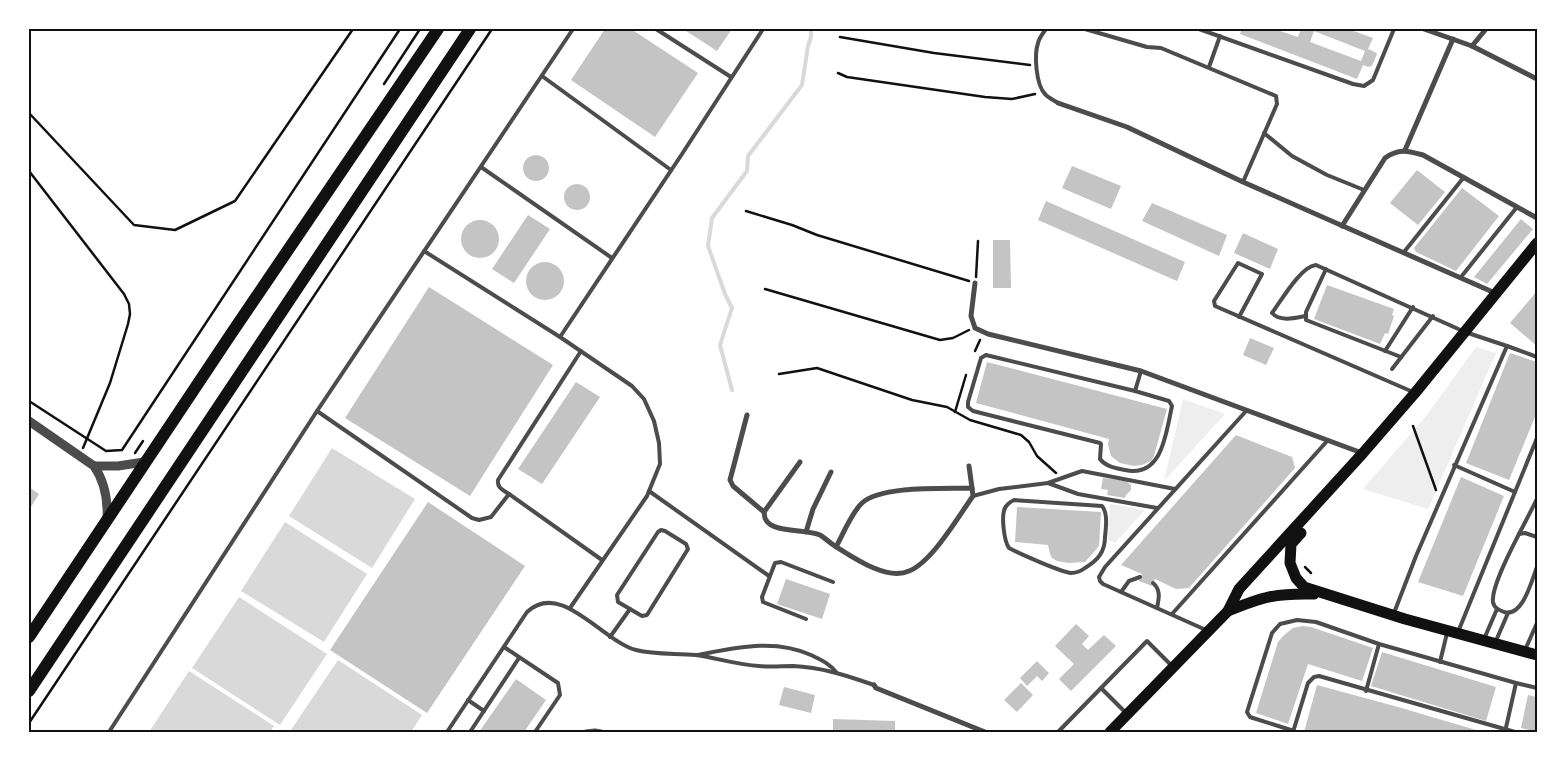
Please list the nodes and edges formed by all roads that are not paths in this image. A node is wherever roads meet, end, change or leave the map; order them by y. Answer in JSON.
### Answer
{"nodes":[{"id":1,"x":438,"y":29,"type":"edge"},
{"id":2,"x":470,"y":29,"type":"edge"},
{"id":3,"x":573,"y":29,"type":"edge"},
{"id":4,"x":656,"y":29,"type":"edge"},
{"id":5,"x":763,"y":29,"type":"edge"},
{"id":6,"x":1046,"y":29,"type":"edge"},
{"id":7,"x":1085,"y":29,"type":"edge"},
{"id":8,"x":1199,"y":29,"type":"edge"},
{"id":9,"x":1394,"y":29,"type":"edge"},
{"id":10,"x":1424,"y":29,"type":"edge"},
{"id":11,"x":1486,"y":29,"type":"edge"},
{"id":12,"x":1220,"y":36,"type":"junction"},
{"id":13,"x":1452,"y":39,"type":"junction"},
{"id":14,"x":1472,"y":46,"type":"junction"},
{"id":15,"x":1209,"y":67,"type":"junction"},
{"id":16,"x":542,"y":76,"type":"junction"},
{"id":17,"x":731,"y":77,"type":"junction"},
{"id":18,"x":1537,"y":79,"type":"edge"},
{"id":19,"x":1058,"y":103,"type":"joint"},
{"id":20,"x":1264,"y":133,"type":"junction"},
{"id":21,"x":1405,"y":150,"type":"junction"},
{"id":22,"x":481,"y":168,"type":"junction"},
{"id":23,"x":672,"y":170,"type":"junction"},
{"id":24,"x":1464,"y":177,"type":"junction"},
{"id":25,"x":1243,"y":182,"type":"junction"},
{"id":26,"x":1364,"y":190,"type":"junction"},
{"id":27,"x":1518,"y":207,"type":"junction"},
{"id":28,"x":1537,"y":218,"type":"edge"},
{"id":29,"x":1342,"y":226,"type":"junction"},
{"id":30,"x":1537,"y":243,"type":"edge"},
{"id":31,"x":424,"y":251,"type":"junction"},
{"id":32,"x":1404,"y":252,"type":"junction"},
{"id":33,"x":612,"y":258,"type":"junction"},
{"id":34,"x":1326,"y":269,"type":"junction"},
{"id":35,"x":1460,"y":277,"type":"junction"},
{"id":36,"x":975,"y":283,"type":"road end"},
{"id":37,"x":1496,"y":294,"type":"junction"},
{"id":38,"x":1413,"y":307,"type":"junction"},
{"id":39,"x":1305,"y":316,"type":"junction"},
{"id":40,"x":1433,"y":316,"type":"junction"},
{"id":41,"x":1239,"y":317,"type":"junction"},
{"id":42,"x":1465,"y":332,"type":"junction"},
{"id":43,"x":560,"y":337,"type":"junction"},
{"id":44,"x":1507,"y":346,"type":"junction"},
{"id":45,"x":581,"y":351,"type":"junction"},
{"id":46,"x":1385,"y":351,"type":"junction"},
{"id":47,"x":1537,"y":357,"type":"edge"},
{"id":48,"x":1401,"y":358,"type":"junction"},
{"id":49,"x":1392,"y":369,"type":"dead end"},
{"id":50,"x":1141,"y":371,"type":"junction"},
{"id":51,"x":1427,"y":379,"type":"junction"},
{"id":52,"x":1135,"y":391,"type":"junction"},
{"id":53,"x":1416,"y":393,"type":"junction"},
{"id":54,"x":1247,"y":410,"type":"junction"},
{"id":55,"x":317,"y":411,"type":"junction"},
{"id":56,"x":747,"y":415,"type":"dead end"},
{"id":57,"x":29,"y":421,"type":"edge"},
{"id":58,"x":1537,"y":438,"type":"edge"},
{"id":59,"x":1328,"y":440,"type":"junction"},
{"id":60,"x":1363,"y":454,"type":"junction"},
{"id":61,"x":144,"y":462,"type":"junction"},
{"id":62,"x":800,"y":462,"type":"dead end"},
{"id":63,"x":94,"y":466,"type":"junction"},
{"id":64,"x":969,"y":466,"type":"dead end"},
{"id":65,"x":1454,"y":466,"type":"junction"},
{"id":66,"x":831,"y":472,"type":"dead end"},
{"id":67,"x":1048,"y":483,"type":"junction"},
{"id":68,"x":972,"y":488,"type":"junction"},
{"id":69,"x":1175,"y":489,"type":"junction"},
{"id":70,"x":649,"y":491,"type":"junction"},
{"id":71,"x":1515,"y":492,"type":"junction"},
{"id":72,"x":509,"y":494,"type":"junction"},
{"id":73,"x":973,"y":496,"type":"junction"},
{"id":74,"x":1537,"y":502,"type":"edge"},
{"id":75,"x":1157,"y":508,"type":"junction"},
{"id":76,"x":764,"y":512,"type":"junction"},
{"id":77,"x":107,"y":521,"type":"junction"},
{"id":78,"x":806,"y":532,"type":"junction"},
{"id":79,"x":1519,"y":534,"type":"junction"},
{"id":80,"x":1537,"y":537,"type":"edge"},
{"id":81,"x":836,"y":547,"type":"junction"},
{"id":82,"x":602,"y":560,"type":"junction"},
{"id":83,"x":1096,"y":560,"type":"junction"},
{"id":84,"x":1105,"y":567,"type":"junction"},
{"id":85,"x":1537,"y":567,"type":"edge"},
{"id":86,"x":770,"y":576,"type":"junction"},
{"id":87,"x":1140,"y":577,"type":"dead end"},
{"id":88,"x":833,"y":582,"type":"dead end"},
{"id":89,"x":1153,"y":583,"type":"dead end"},
{"id":90,"x":1120,"y":592,"type":"junction"},
{"id":91,"x":1326,"y":594,"type":"junction"},
{"id":92,"x":570,"y":608,"type":"junction"},
{"id":93,"x":1158,"y":608,"type":"junction"},
{"id":94,"x":630,"y":609,"type":"junction"},
{"id":95,"x":1497,"y":609,"type":"junction"},
{"id":96,"x":1228,"y":611,"type":"junction"},
{"id":97,"x":1508,"y":613,"type":"junction"},
{"id":98,"x":1172,"y":614,"type":"junction"},
{"id":99,"x":1393,"y":615,"type":"junction"},
{"id":100,"x":806,"y":619,"type":"dead end"},
{"id":101,"x":1537,"y":623,"type":"edge"},
{"id":102,"x":1208,"y":631,"type":"junction"},
{"id":103,"x":1453,"y":632,"type":"junction"},
{"id":104,"x":29,"y":637,"type":"edge"},
{"id":105,"x":610,"y":637,"type":"junction"},
{"id":106,"x":1489,"y":642,"type":"junction"},
{"id":107,"x":1379,"y":644,"type":"junction"},
{"id":108,"x":504,"y":647,"type":"junction"},
{"id":109,"x":1524,"y":652,"type":"junction"},
{"id":110,"x":694,"y":655,"type":"junction"},
{"id":111,"x":1537,"y":656,"type":"edge"},
{"id":112,"x":519,"y":658,"type":"junction"},
{"id":113,"x":1440,"y":662,"type":"junction"},
{"id":114,"x":1173,"y":667,"type":"junction"},
{"id":115,"x":836,"y":672,"type":"junction"},
{"id":116,"x":1516,"y":683,"type":"junction"},
{"id":117,"x":874,"y":685,"type":"joint"},
{"id":118,"x":1101,"y":688,"type":"junction"},
{"id":119,"x":1537,"y":688,"type":"edge"},
{"id":120,"x":1366,"y":690,"type":"junction"},
{"id":121,"x":29,"y":691,"type":"edge"},
{"id":122,"x":468,"y":700,"type":"junction"},
{"id":123,"x":484,"y":711,"type":"junction"},
{"id":124,"x":1127,"y":715,"type":"junction"},
{"id":125,"x":1505,"y":731,"type":"edge"},
{"id":126,"x":109,"y":732,"type":"edge"},
{"id":127,"x":447,"y":732,"type":"edge"},
{"id":128,"x":470,"y":732,"type":"edge"},
{"id":129,"x":535,"y":732,"type":"edge"},
{"id":130,"x":586,"y":732,"type":"edge"},
{"id":131,"x":602,"y":732,"type":"edge"},
{"id":132,"x":985,"y":732,"type":"edge"},
{"id":133,"x":1058,"y":732,"type":"edge"},
{"id":134,"x":1110,"y":732,"type":"edge"},
{"id":135,"x":1293,"y":732,"type":"edge"},
{"id":136,"x":1515,"y":732,"type":"edge"}],
"edges":[{"from":1,"to":61,"type":"highway"},
{"from":2,"to":121,"type":"highway"},
{"from":3,"to":16,"type":"lane"},
{"from":4,"to":17,"type":"lane"},
{"from":5,"to":17,"type":"lane"},
{"from":6,"to":19,"type":"lane"},
{"from":7,"to":15,"type":"lane"},
{"from":8,"to":12,"type":"lane"},
{"from":9,"to":12,"type":"lane"},
{"from":10,"to":13,"type":"street"},
{"from":11,"to":14,"type":"street"},
{"from":12,"to":15,"type":"lane"},
{"from":13,"to":14,"type":"street"},
{"from":13,"to":21,"type":"street"},
{"from":14,"to":18,"type":"street"},
{"from":15,"to":20,"type":"lane"},
{"from":16,"to":22,"type":"lane"},
{"from":16,"to":23,"type":"lane"},
{"from":17,"to":23,"type":"lane"},
{"from":19,"to":25,"type":"street"},
{"from":20,"to":25,"type":"lane"},
{"from":20,"to":26,"type":"lane"},
{"from":21,"to":24,"type":"street"},
{"from":21,"to":26,"type":"street"},
{"from":22,"to":31,"type":"lane"},
{"from":22,"to":33,"type":"lane"},
{"from":23,"to":33,"type":"lane"},
{"from":24,"to":27,"type":"street"},
{"from":24,"to":32,"type":"lane"},
{"from":25,"to":29,"type":"street"},
{"from":26,"to":29,"type":"street"},
{"from":27,"to":28,"type":"street"},
{"from":27,"to":35,"type":"lane"},
{"from":29,"to":32,"type":"street"},
{"from":30,"to":37,"type":"main road"},
{"from":31,"to":43,"type":"lane"},
{"from":31,"to":55,"type":"lane"},
{"from":32,"to":35,"type":"street"},
{"from":33,"to":43,"type":"lane"},
{"from":34,"to":38,"type":"lane"},
{"from":34,"to":39,"type":"lane"},
{"from":34,"to":39,"type":"lane"},
{"from":35,"to":37,"type":"street"},
{"from":36,"to":50,"type":"street"},
{"from":37,"to":42,"type":"main road"},
{"from":38,"to":40,"type":"lane"},
{"from":38,"to":46,"type":"lane"},
{"from":39,"to":46,"type":"lane"},
{"from":40,"to":42,"type":"lane"},
{"from":40,"to":48,"type":"lane"},
{"from":41,"to":41,"type":"lane"},
{"from":41,"to":53,"type":"lane"},
{"from":42,"to":44,"type":"lane"},
{"from":42,"to":51,"type":"main road"},
{"from":43,"to":45,"type":"lane"},
{"from":44,"to":47,"type":"lane"},
{"from":44,"to":65,"type":"lane"},
{"from":45,"to":70,"type":"lane"},
{"from":45,"to":72,"type":"lane"},
{"from":46,"to":48,"type":"lane"},
{"from":48,"to":49,"type":"lane"},
{"from":50,"to":52,"type":"lane"},
{"from":50,"to":54,"type":"street"},
{"from":51,"to":53,"type":"main road"},
{"from":51,"to":91,"type":"main road"},
{"from":52,"to":52,"type":"lane"},
{"from":53,"to":60,"type":"main road"},
{"from":54,"to":59,"type":"street"},
{"from":54,"to":69,"type":"lane"},
{"from":55,"to":72,"type":"lane"},
{"from":55,"to":126,"type":"lane"},
{"from":56,"to":76,"type":"street"},
{"from":57,"to":63,"type":"street"},
{"from":58,"to":71,"type":"lane"},
{"from":59,"to":60,"type":"street"},
{"from":59,"to":98,"type":"lane"},
{"from":60,"to":96,"type":"main road"},
{"from":61,"to":63,"type":"street"},
{"from":61,"to":77,"type":"highway"},
{"from":62,"to":76,"type":"street"},
{"from":63,"to":77,"type":"street"},
{"from":64,"to":68,"type":"street"},
{"from":65,"to":71,"type":"lane"},
{"from":65,"to":99,"type":"lane"},
{"from":66,"to":78,"type":"street"},
{"from":67,"to":69,"type":"lane"},
{"from":67,"to":73,"type":"lane"},
{"from":67,"to":75,"type":"lane"},
{"from":68,"to":73,"type":"street"},
{"from":68,"to":81,"type":"street"},
{"from":69,"to":75,"type":"lane"},
{"from":70,"to":82,"type":"lane"},
{"from":70,"to":86,"type":"lane"},
{"from":71,"to":103,"type":"lane"},
{"from":72,"to":82,"type":"lane"},
{"from":73,"to":81,"type":"street"},
{"from":74,"to":79,"type":"lane"},
{"from":75,"to":84,"type":"lane"},
{"from":76,"to":78,"type":"street"},
{"from":77,"to":104,"type":"highway"},
{"from":78,"to":81,"type":"street"},
{"from":79,"to":80,"type":"lane"},
{"from":79,"to":95,"type":"lane"},
{"from":82,"to":92,"type":"lane"},
{"from":83,"to":83,"type":"lane"},
{"from":83,"to":84,"type":"lane"},
{"from":84,"to":90,"type":"lane"},
{"from":85,"to":97,"type":"lane"},
{"from":86,"to":88,"type":"lane"},
{"from":86,"to":100,"type":"lane"},
{"from":87,"to":90,"type":"lane"},
{"from":89,"to":93,"type":"lane"},
{"from":90,"to":93,"type":"lane"},
{"from":91,"to":96,"type":"main road"},
{"from":91,"to":99,"type":"main road"},
{"from":92,"to":105,"type":"lane"},
{"from":92,"to":108,"type":"lane"},
{"from":93,"to":98,"type":"lane"},
{"from":94,"to":94,"type":"lane"},
{"from":94,"to":105,"type":"lane"},
{"from":95,"to":97,"type":"lane"},
{"from":95,"to":106,"type":"lane"},
{"from":96,"to":102,"type":"main road"},
{"from":97,"to":106,"type":"lane"},
{"from":98,"to":102,"type":"lane"},
{"from":99,"to":103,"type":"main road"},
{"from":101,"to":109,"type":"lane"},
{"from":102,"to":114,"type":"main road"},
{"from":103,"to":106,"type":"main road"},
{"from":103,"to":113,"type":"lane"},
{"from":105,"to":110,"type":"lane"},
{"from":106,"to":109,"type":"main road"},
{"from":107,"to":113,"type":"lane"},
{"from":107,"to":120,"type":"lane"},
{"from":107,"to":135,"type":"lane"},
{"from":108,"to":112,"type":"lane"},
{"from":108,"to":122,"type":"lane"},
{"from":109,"to":111,"type":"main road"},
{"from":110,"to":115,"type":"lane"},
{"from":110,"to":115,"type":"lane"},
{"from":112,"to":123,"type":"lane"},
{"from":112,"to":129,"type":"lane"},
{"from":113,"to":116,"type":"lane"},
{"from":114,"to":118,"type":"lane"},
{"from":114,"to":124,"type":"main road"},
{"from":115,"to":117,"type":"lane"},
{"from":116,"to":119,"type":"lane"},
{"from":116,"to":125,"type":"lane"},
{"from":117,"to":132,"type":"street"},
{"from":118,"to":124,"type":"lane"},
{"from":118,"to":133,"type":"lane"},
{"from":120,"to":125,"type":"lane"},
{"from":120,"to":135,"type":"lane"},
{"from":122,"to":123,"type":"lane"},
{"from":122,"to":127,"type":"lane"},
{"from":123,"to":128,"type":"lane"},
{"from":124,"to":134,"type":"main road"},
{"from":125,"to":136,"type":"lane"},
{"from":130,"to":131,"type":"street"}]}
